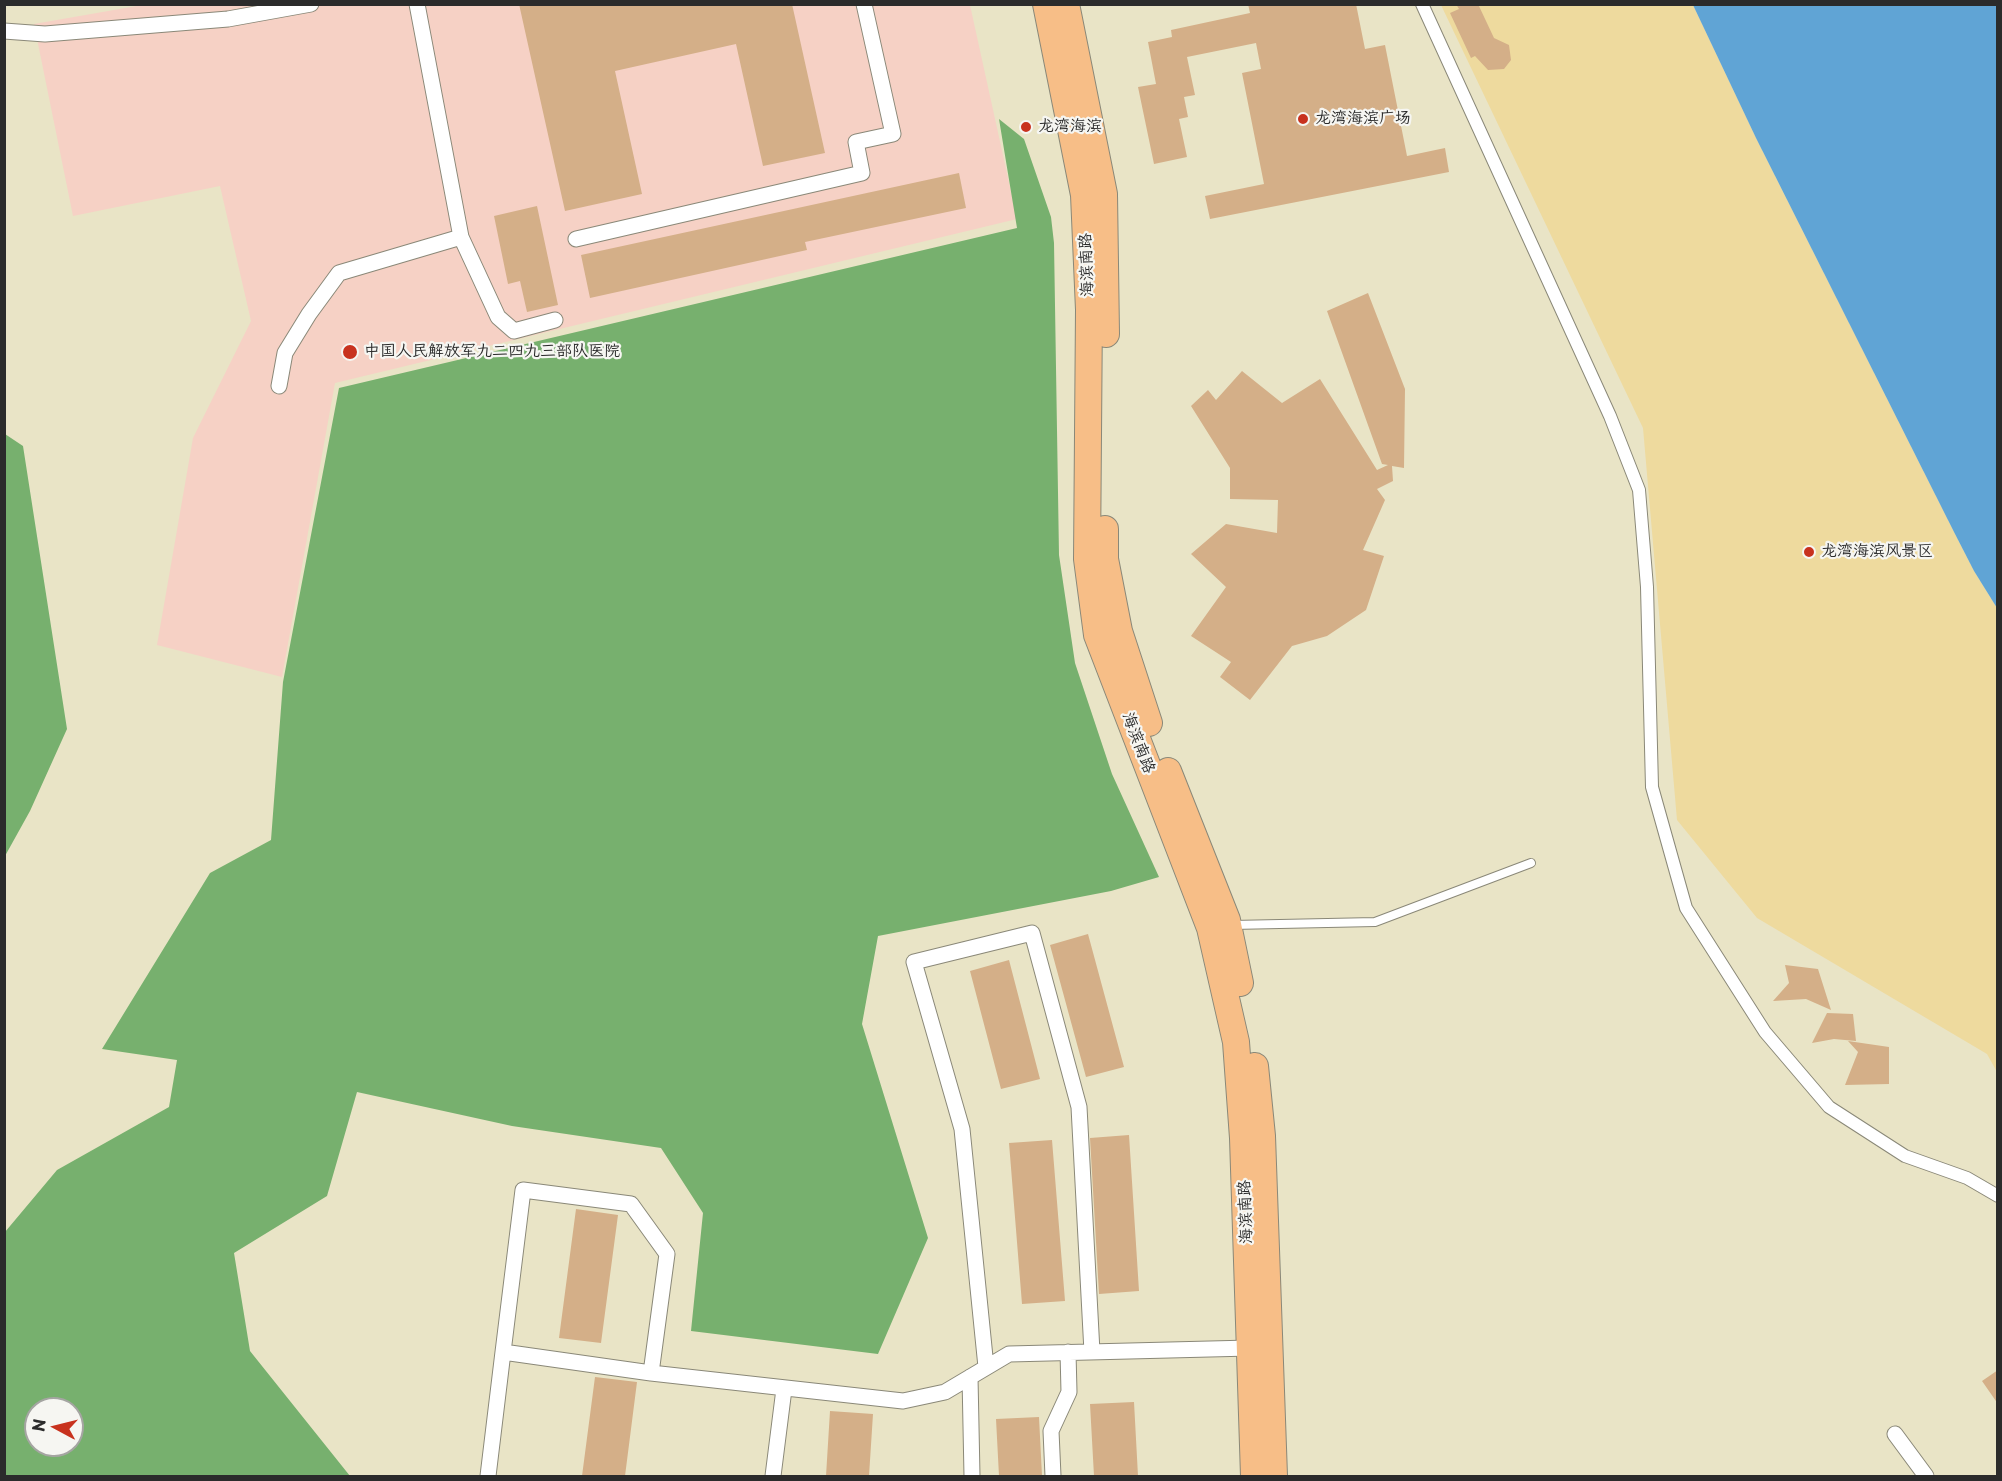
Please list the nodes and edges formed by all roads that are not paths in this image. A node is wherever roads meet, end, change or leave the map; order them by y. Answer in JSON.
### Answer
{"nodes":[{"id":1,"x":311,"y":4,"type":"edge"},
{"id":2,"x":417,"y":4,"type":"edge"},
{"id":3,"x":864,"y":4,"type":"edge"},
{"id":4,"x":1046,"y":4,"type":"edge"},
{"id":5,"x":1066,"y":4,"type":"edge"},
{"id":6,"x":1422,"y":4,"type":"edge"},
{"id":7,"x":4,"y":31,"type":"edge"},
{"id":8,"x":461,"y":237,"type":"junction"},
{"id":9,"x":576,"y":239,"type":"dead end"},
{"id":10,"x":555,"y":320,"type":"dead end"},
{"id":11,"x":279,"y":386,"type":"dead end"},
{"id":12,"x":1531,"y":863,"type":"dead end"},
{"id":13,"x":1228,"y":925,"type":"junction"},
{"id":14,"x":1998,"y":1196,"type":"edge"},
{"id":15,"x":1250,"y":1348,"type":"junction"},
{"id":16,"x":503,"y":1352,"type":"junction"},
{"id":17,"x":1068,"y":1352,"type":"junction"},
{"id":18,"x":1092,"y":1352,"type":"junction"},
{"id":19,"x":986,"y":1367,"type":"junction"},
{"id":20,"x":651,"y":1373,"type":"junction"},
{"id":21,"x":970,"y":1377,"type":"junction"},
{"id":22,"x":784,"y":1389,"type":"junction"},
{"id":23,"x":1895,"y":1434,"type":"dead end"},
{"id":24,"x":488,"y":1476,"type":"edge"},
{"id":25,"x":773,"y":1476,"type":"edge"},
{"id":26,"x":972,"y":1476,"type":"edge"},
{"id":27,"x":1053,"y":1476,"type":"edge"},
{"id":28,"x":1254,"y":1476,"type":"edge"},
{"id":29,"x":1274,"y":1476,"type":"edge"},
{"id":30,"x":1926,"y":1476,"type":"edge"}],
"edges":[{"from":1,"to":7,"type":"street"},
{"from":2,"to":8,"type":"street"},
{"from":3,"to":9,"type":"street"},
{"from":4,"to":15,"type":"highway","name":"海滨南路"},
{"from":5,"to":13,"type":"highway","name":"海滨南路"},
{"from":6,"to":14,"type":"street"},
{"from":8,"to":10,"type":"street"},
{"from":8,"to":11,"type":"street"},
{"from":12,"to":13,"type":"lane"},
{"from":13,"to":29,"type":"highway","name":"海滨南路"},
{"from":15,"to":18,"type":"street"},
{"from":15,"to":28,"type":"highway","name":"海滨南路"},
{"from":16,"to":20,"type":"street"},
{"from":16,"to":20,"type":"street"},
{"from":16,"to":24,"type":"street"},
{"from":17,"to":18,"type":"street"},
{"from":17,"to":19,"type":"street"},
{"from":17,"to":27,"type":"street"},
{"from":18,"to":19,"type":"street"},
{"from":19,"to":21,"type":"street"},
{"from":20,"to":22,"type":"street"},
{"from":21,"to":22,"type":"street"},
{"from":21,"to":26,"type":"street"},
{"from":22,"to":25,"type":"street"},
{"from":23,"to":30,"type":"street"}]}
